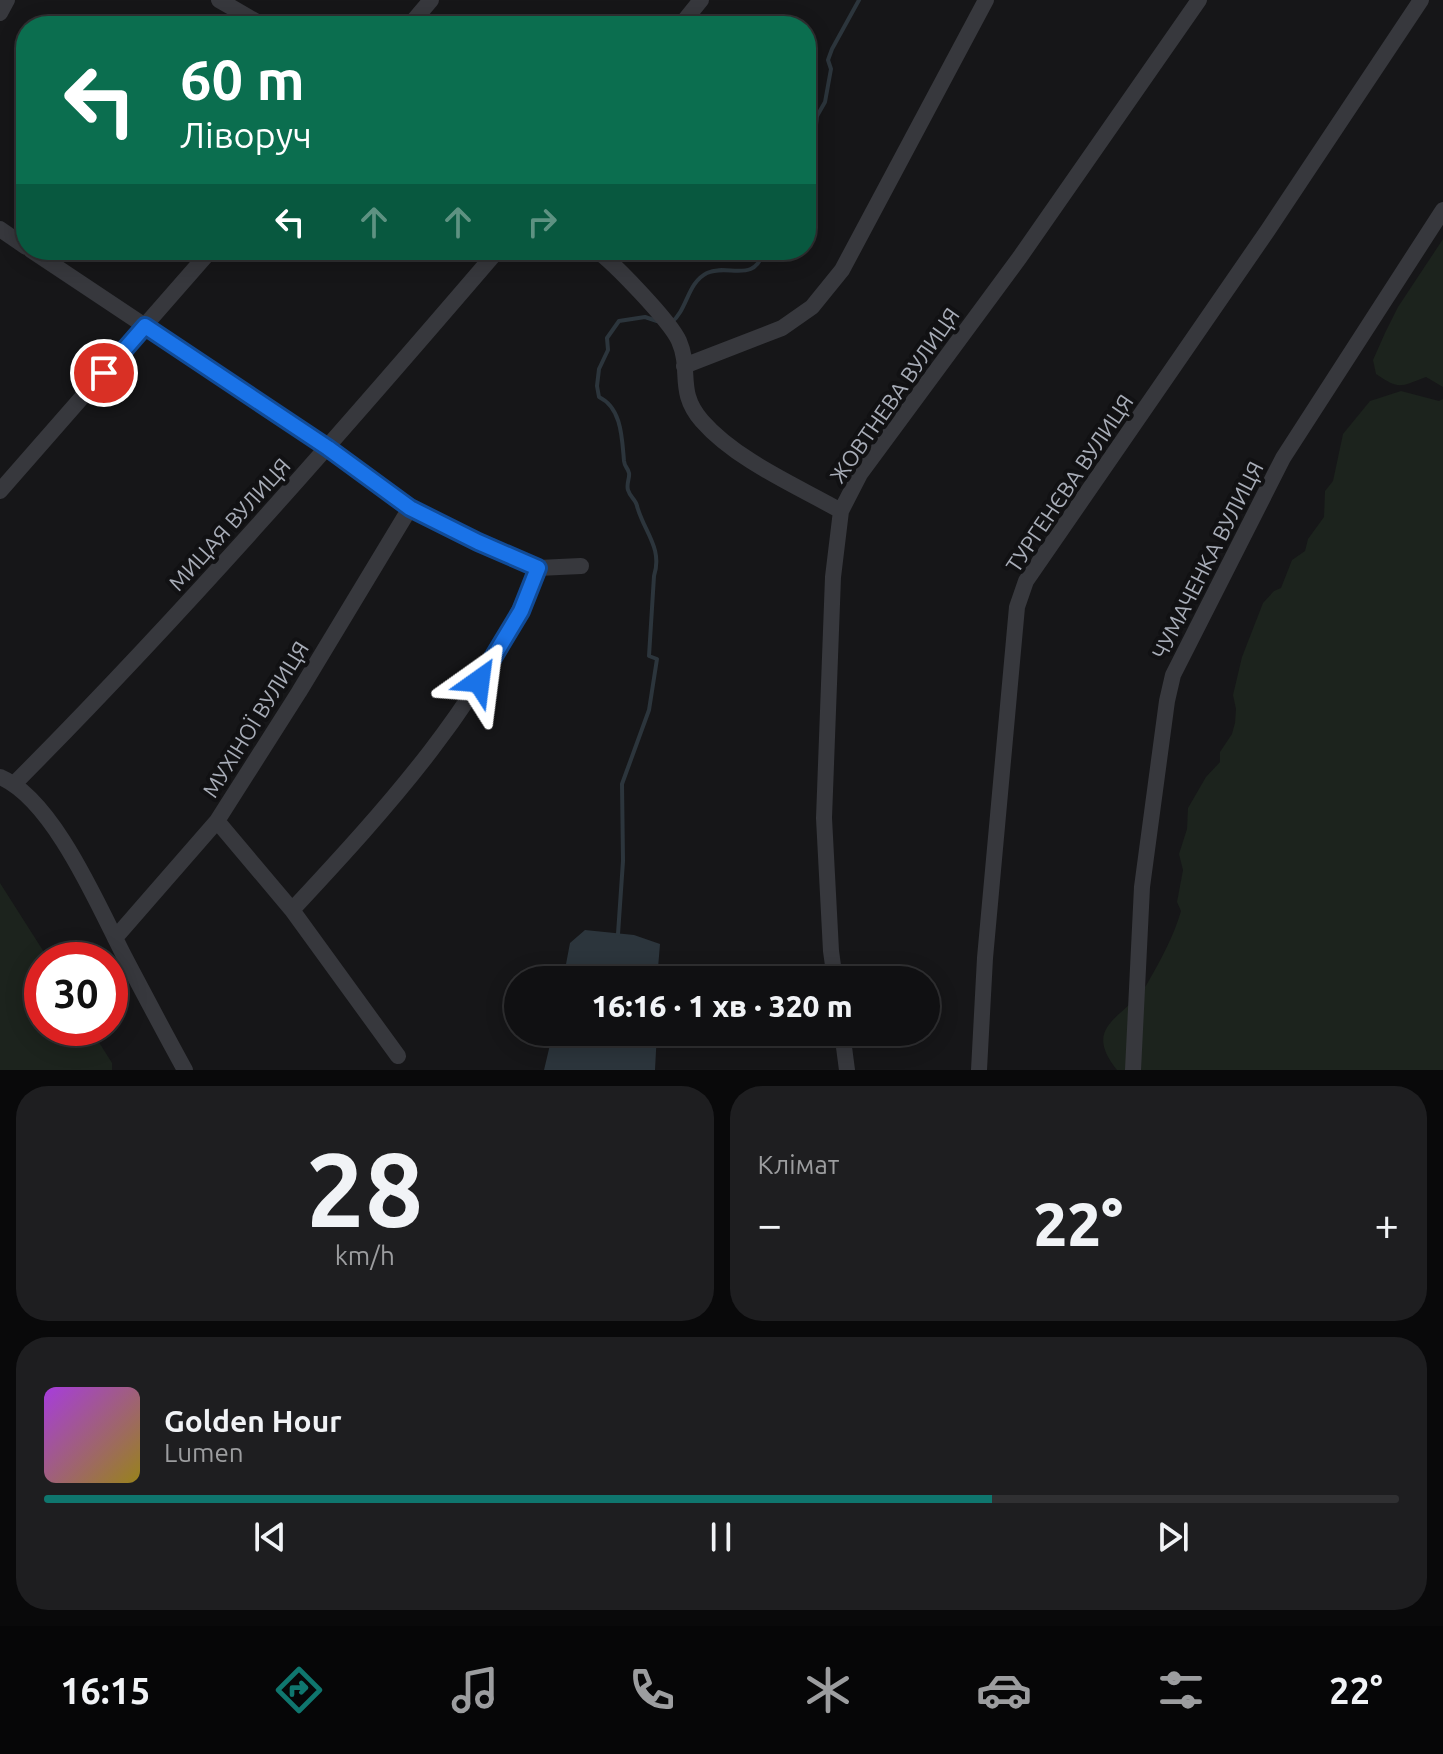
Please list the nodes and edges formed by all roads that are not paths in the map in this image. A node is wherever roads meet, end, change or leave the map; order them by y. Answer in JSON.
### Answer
{"nodes":[{"id":1,"x":7,"y":0,"type":"edge"},
{"id":2,"x":220,"y":0,"type":"edge"},
{"id":3,"x":431,"y":0,"type":"edge"},
{"id":4,"x":701,"y":0,"type":"edge"},
{"id":5,"x":986,"y":0,"type":"edge"},
{"id":6,"x":1199,"y":0,"type":"edge"},
{"id":7,"x":1421,"y":0,"type":"edge"},
{"id":8,"x":0,"y":13,"type":"edge"},
{"id":9,"x":247,"y":16,"type":"edge"},
{"id":10,"x":417,"y":16,"type":"edge"},
{"id":11,"x":688,"y":16,"type":"edge"},
{"id":12,"x":1443,"y":210,"type":"edge"},
{"id":13,"x":46,"y":260,"type":"edge"},
{"id":14,"x":202,"y":260,"type":"edge"},
{"id":15,"x":489,"y":260,"type":"edge"},
{"id":16,"x":606,"y":260,"type":"edge"},
{"id":17,"x":145,"y":326,"type":"junction"},
{"id":18,"x":684,"y":366,"type":"junction"},
{"id":19,"x":328,"y":448,"type":"junction"},
{"id":20,"x":0,"y":491,"type":"edge"},
{"id":21,"x":410,"y":508,"type":"junction"},
{"id":22,"x":841,"y":511,"type":"junction"},
{"id":23,"x":581,"y":566,"type":"dead end"},
{"id":24,"x":538,"y":568,"type":"junction"},
{"id":25,"x":7,"y":780,"type":"edge"},
{"id":26,"x":217,"y":821,"type":"junction"},
{"id":27,"x":292,"y":910,"type":"junction"},
{"id":28,"x":115,"y":938,"type":"junction"},
{"id":29,"x":834,"y":966,"type":"edge"},
{"id":30,"x":844,"y":1046,"type":"edge"},
{"id":31,"x":398,"y":1056,"type":"dead end"},
{"id":32,"x":185,"y":1070,"type":"edge"},
{"id":33,"x":847,"y":1070,"type":"edge"},
{"id":34,"x":979,"y":1070,"type":"edge"},
{"id":35,"x":1133,"y":1070,"type":"edge"}],
"edges":[{"from":1,"to":8,"type":"street"},
{"from":2,"to":9,"type":"street"},
{"from":3,"to":10,"type":"street"},
{"from":4,"to":11,"type":"street"},
{"from":5,"to":18,"type":"street"},
{"from":6,"to":22,"type":"street","name":"ЖОВТНЕВА ВУЛИЦЯ"},
{"from":7,"to":34,"type":"street","name":"ТУРГЕНЄВА ВУЛИЦЯ"},
{"from":12,"to":35,"type":"street","name":"ЧУМАЧЕНКА ВУЛИЦЯ"},
{"from":13,"to":17,"type":"street"},
{"from":14,"to":17,"type":"street"},
{"from":15,"to":19,"type":"street","name":"МИЦАЯ ВУЛИЦЯ"},
{"from":16,"to":18,"type":"street"},
{"from":17,"to":19,"type":"street"},
{"from":17,"to":20,"type":"street"},
{"from":18,"to":22,"type":"street"},
{"from":19,"to":21,"type":"street"},
{"from":19,"to":25,"type":"street","name":"МИЦАЯ ВУЛИЦЯ"},
{"from":21,"to":24,"type":"street"},
{"from":21,"to":26,"type":"street","name":"МУХІНОЇ ВУЛИЦЯ"},
{"from":22,"to":29,"type":"street","name":"ЖОВТНЕВА ВУЛИЦЯ"},
{"from":23,"to":24,"type":"street"},
{"from":24,"to":27,"type":"street"},
{"from":25,"to":28,"type":"street"},
{"from":26,"to":27,"type":"street"},
{"from":26,"to":28,"type":"street","name":"МУХІНОЇ ВУЛИЦЯ"},
{"from":27,"to":31,"type":"street"},
{"from":28,"to":32,"type":"street"},
{"from":30,"to":33,"type":"street"}]}
